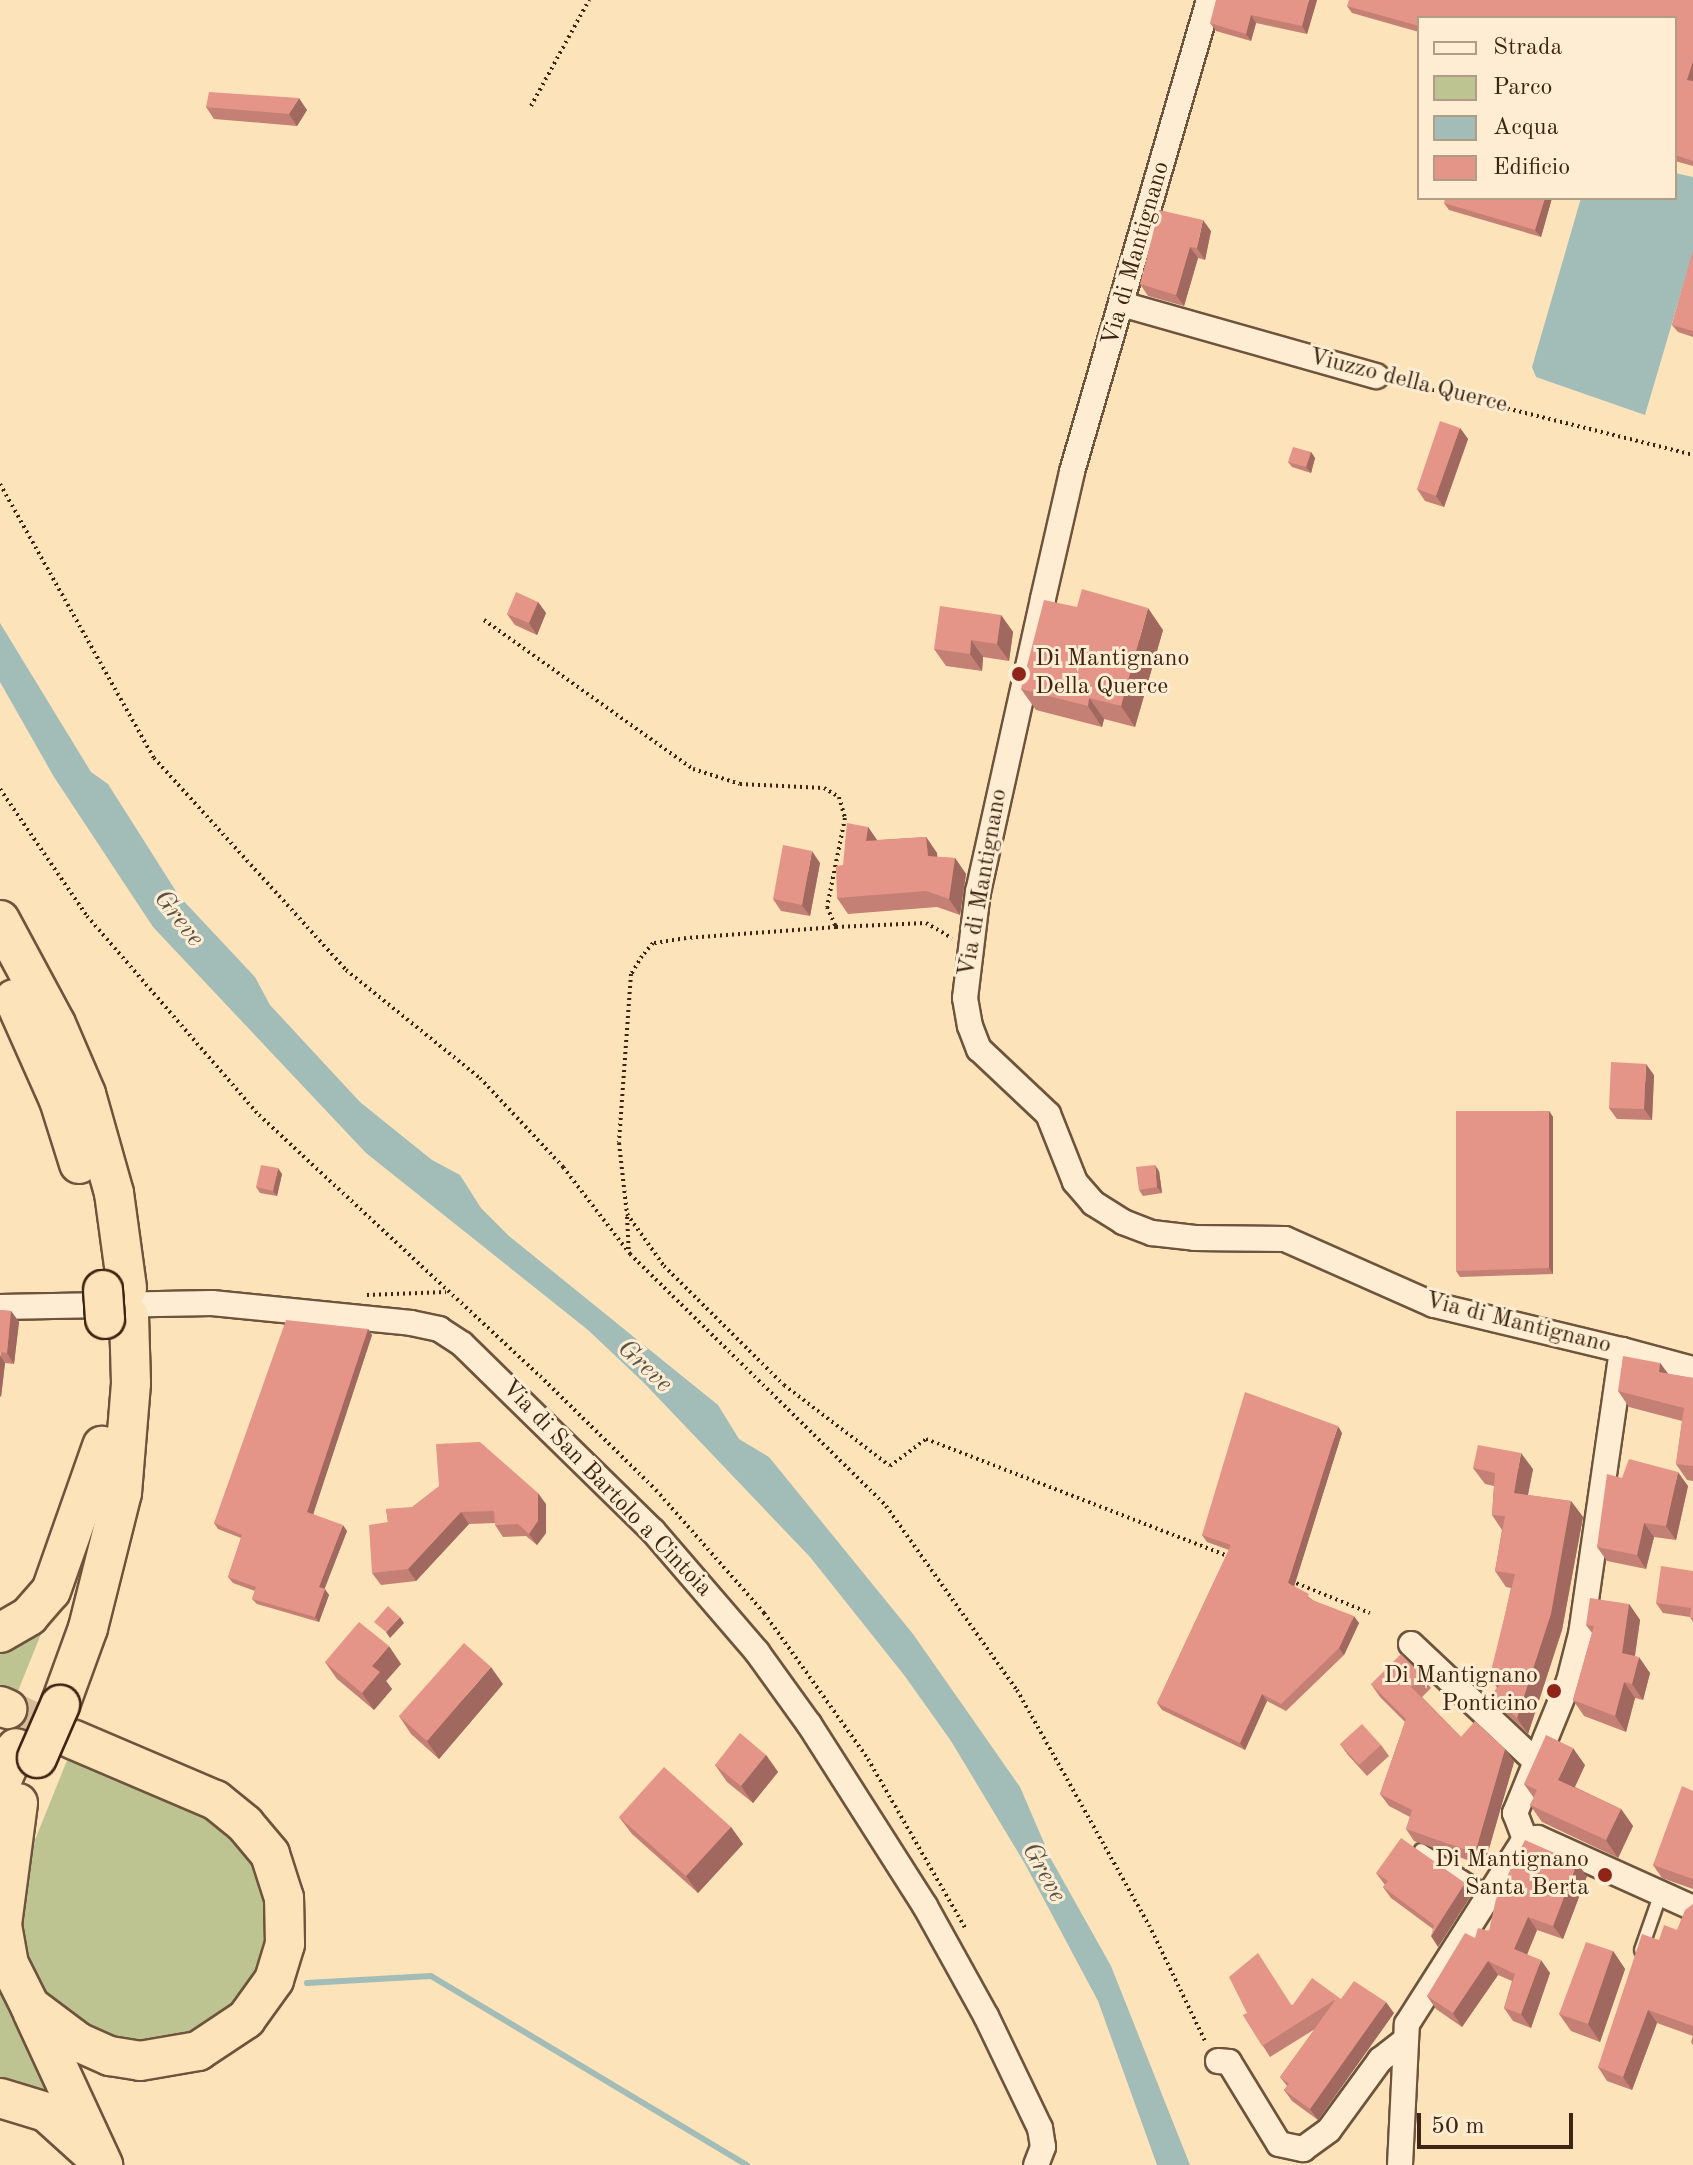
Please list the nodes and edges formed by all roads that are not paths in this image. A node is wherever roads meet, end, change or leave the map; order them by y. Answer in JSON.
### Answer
{"nodes":[{"id":1,"x":1209,"y":0,"type":"edge"},
{"id":2,"x":1125,"y":305,"type":"junction"},
{"id":3,"x":1376,"y":376,"type":"road end"},
{"id":4,"x":0,"y":920,"type":"edge"},
{"id":5,"x":0,"y":971,"type":"edge"},
{"id":6,"x":110,"y":1303,"type":"junction"},
{"id":7,"x":0,"y":1307,"type":"edge"},
{"id":8,"x":1622,"y":1350,"type":"junction"},
{"id":9,"x":1693,"y":1369,"type":"edge"},
{"id":10,"x":102,"y":1446,"type":"junction"},
{"id":11,"x":0,"y":1633,"type":"edge"},
{"id":12,"x":1411,"y":1644,"type":"dead end"},
{"id":13,"x":35,"y":1711,"type":"edge"},
{"id":14,"x":1535,"y":1761,"type":"junction"},
{"id":15,"x":9,"y":1794,"type":"edge"},
{"id":16,"x":1525,"y":1839,"type":"junction"},
{"id":17,"x":0,"y":1846,"type":"edge"},
{"id":18,"x":1421,"y":1850,"type":"edge"},
{"id":19,"x":1661,"y":1893,"type":"junction"},
{"id":20,"x":1489,"y":1894,"type":"junction"},
{"id":21,"x":1693,"y":1908,"type":"edge"},
{"id":22,"x":1635,"y":1968,"type":"edge"},
{"id":23,"x":30,"y":2006,"type":"junction"},
{"id":24,"x":1403,"y":2042,"type":"junction"},
{"id":25,"x":1215,"y":2059,"type":"road end"},
{"id":26,"x":0,"y":2098,"type":"edge"},
{"id":27,"x":102,"y":2165,"type":"edge"},
{"id":28,"x":1036,"y":2165,"type":"edge"},
{"id":29,"x":1400,"y":2165,"type":"edge"}],
"edges":[{"from":1,"to":2,"type":"street","name":"Via di Mantignano"},
{"from":2,"to":3,"type":"street","name":"Viuzzo della Querce"},
{"from":2,"to":8,"type":"street","name":"Via di Mantignano"},
{"from":4,"to":6,"type":"highway"},
{"from":5,"to":6,"type":"highway"},
{"from":6,"to":7,"type":"street","name":"Via di San Bartolo a Cintoia"},
{"from":6,"to":10,"type":"highway"},
{"from":6,"to":13,"type":"highway"},
{"from":6,"to":28,"type":"street","name":"Via di San Bartolo a Cintoia"},
{"from":8,"to":9,"type":"street"},
{"from":8,"to":14,"type":"street","name":"Via di Mantignano"},
{"from":10,"to":11,"type":"highway"},
{"from":10,"to":13,"type":"highway"},
{"from":12,"to":14,"type":"street"},
{"from":13,"to":15,"type":"highway","bridge":true},
{"from":13,"to":23,"type":"highway"},
{"from":14,"to":16,"type":"street","name":"Via di Mantignano"},
{"from":15,"to":17,"type":"highway"},
{"from":15,"to":23,"type":"highway"},
{"from":16,"to":19,"type":"street"},
{"from":16,"to":20,"type":"street"},
{"from":18,"to":20,"type":"lane"},
{"from":19,"to":21,"type":"street"},
{"from":19,"to":22,"type":"lane"},
{"from":20,"to":24,"type":"street"},
{"from":23,"to":27,"type":"highway"},
{"from":24,"to":25,"type":"street"},
{"from":24,"to":29,"type":"street"},
{"from":26,"to":27,"type":"highway"}]}
